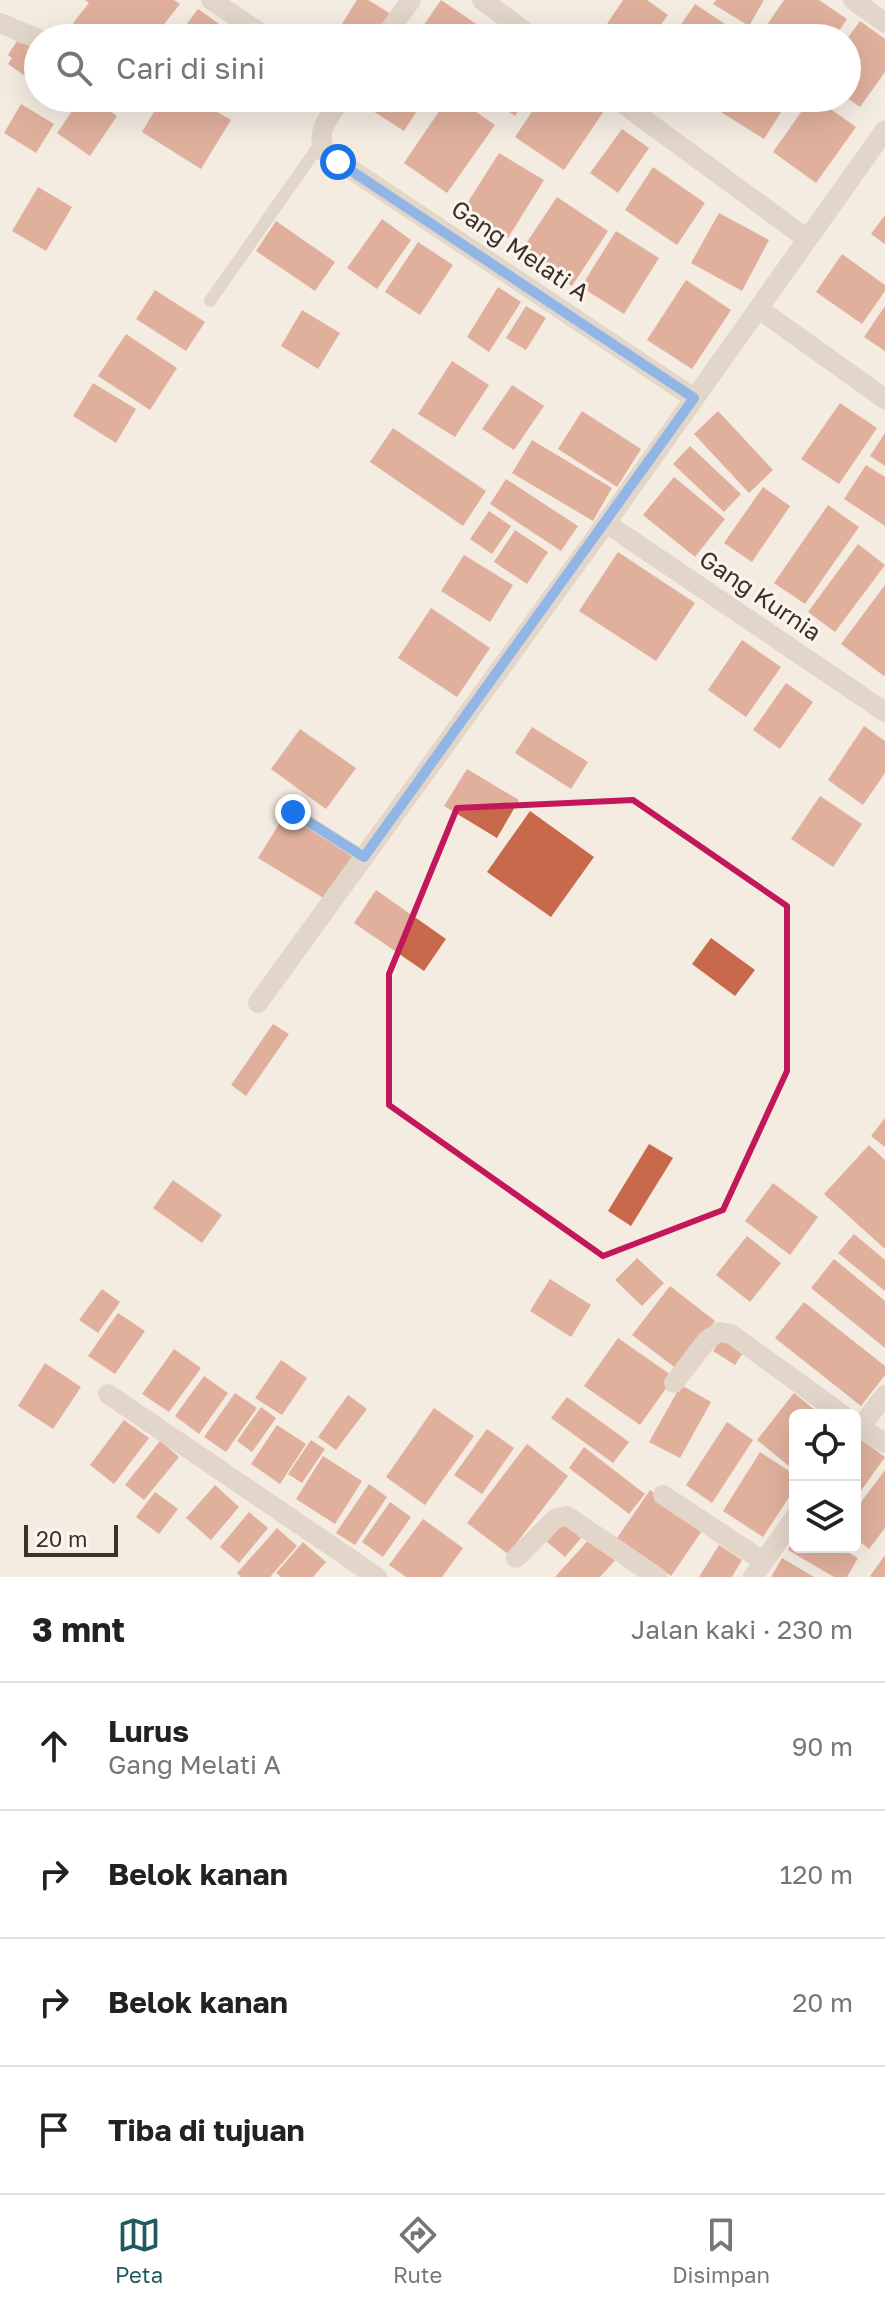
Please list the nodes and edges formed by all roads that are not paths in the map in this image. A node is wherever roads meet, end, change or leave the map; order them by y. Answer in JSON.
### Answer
{"nodes":[{"id":1,"x":211,"y":0,"type":"edge"},
{"id":2,"x":411,"y":0,"type":"edge"},
{"id":3,"x":482,"y":0,"type":"edge"},
{"id":4,"x":853,"y":0,"type":"edge"},
{"id":5,"x":0,"y":23,"type":"edge"},
{"id":6,"x":885,"y":23,"type":"edge"},
{"id":7,"x":247,"y":24,"type":"edge"},
{"id":8,"x":394,"y":24,"type":"edge"},
{"id":9,"x":515,"y":24,"type":"edge"},
{"id":10,"x":24,"y":33,"type":"edge"},
{"id":11,"x":333,"y":112,"type":"edge"},
{"id":12,"x":634,"y":112,"type":"edge"},
{"id":13,"x":884,"y":133,"type":"edge"},
{"id":14,"x":320,"y":144,"type":"junction"},
{"id":15,"x":807,"y":239,"type":"junction"},
{"id":16,"x":210,"y":301,"type":"dead end"},
{"id":17,"x":759,"y":309,"type":"junction"},
{"id":18,"x":694,"y":398,"type":"junction"},
{"id":19,"x":885,"y":399,"type":"edge"},
{"id":20,"x":606,"y":523,"type":"junction"},
{"id":21,"x":885,"y":712,"type":"edge"},
{"id":22,"x":293,"y":812,"type":"dead end"},
{"id":23,"x":364,"y":857,"type":"junction"},
{"id":24,"x":258,"y":1003,"type":"dead end"},
{"id":25,"x":674,"y":1383,"type":"dead end"},
{"id":26,"x":108,"y":1394,"type":"dead end"},
{"id":27,"x":885,"y":1395,"type":"edge"},
{"id":28,"x":832,"y":1409,"type":"edge"},
{"id":29,"x":861,"y":1418,"type":"edge"},
{"id":30,"x":861,"y":1430,"type":"edge"},
{"id":31,"x":885,"y":1443,"type":"edge"},
{"id":32,"x":663,"y":1495,"type":"dead end"},
{"id":33,"x":789,"y":1525,"type":"edge"},
{"id":34,"x":516,"y":1558,"type":"dead end"},
{"id":35,"x":758,"y":1569,"type":"edge"},
{"id":36,"x":377,"y":1577,"type":"edge"},
{"id":37,"x":657,"y":1577,"type":"edge"}],
"edges":[{"from":1,"to":7,"type":"street"},
{"from":2,"to":8,"type":"street"},
{"from":3,"to":9,"type":"street"},
{"from":4,"to":6,"type":"street"},
{"from":5,"to":10,"type":"street"},
{"from":11,"to":14,"type":"street"},
{"from":12,"to":15,"type":"street"},
{"from":13,"to":15,"type":"street"},
{"from":14,"to":16,"type":"lane"},
{"from":14,"to":18,"type":"street","name":"Gang Melati A"},
{"from":15,"to":17,"type":"street"},
{"from":17,"to":18,"type":"street"},
{"from":17,"to":19,"type":"street"},
{"from":18,"to":20,"type":"street"},
{"from":20,"to":21,"type":"street","name":"Gang Kurnia"},
{"from":20,"to":23,"type":"street"},
{"from":22,"to":23,"type":"lane"},
{"from":23,"to":24,"type":"street"},
{"from":25,"to":28,"type":"street"},
{"from":26,"to":36,"type":"street"},
{"from":27,"to":29,"type":"street"},
{"from":30,"to":31,"type":"street"},
{"from":32,"to":35,"type":"street"},
{"from":33,"to":35,"type":"street"},
{"from":34,"to":37,"type":"street"}]}
